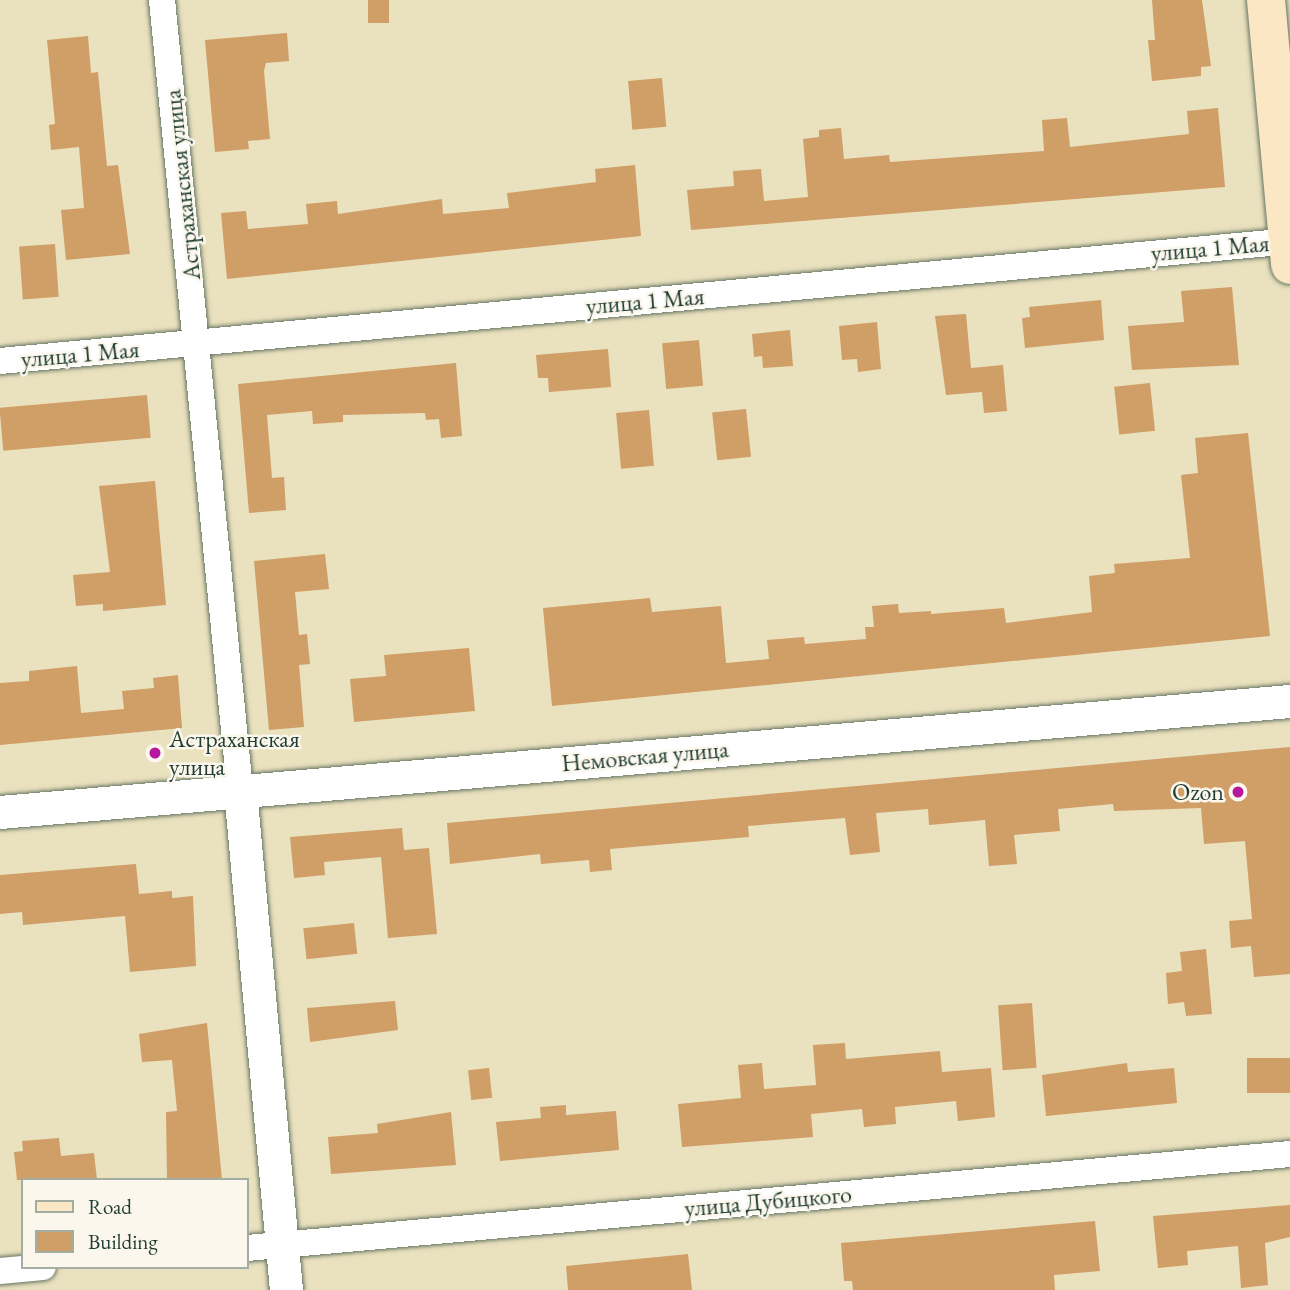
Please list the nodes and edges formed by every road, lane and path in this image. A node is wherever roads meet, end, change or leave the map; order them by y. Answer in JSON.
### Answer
{"nodes":[{"id":1,"x":162,"y":0,"type":"edge"},
{"id":2,"x":1266,"y":0,"type":"edge"},
{"id":3,"x":1289,"y":249,"type":"edge"},
{"id":4,"x":199,"y":344,"type":"junction"},
{"id":5,"x":0,"y":361,"type":"edge"},
{"id":6,"x":1290,"y":701,"type":"edge"},
{"id":7,"x":240,"y":790,"type":"junction"},
{"id":8,"x":0,"y":812,"type":"edge"},
{"id":9,"x":1290,"y":1154,"type":"edge"},
{"id":10,"x":284,"y":1244,"type":"junction"},
{"id":11,"x":248,"y":1248,"type":"edge"},
{"id":12,"x":22,"y":1269,"type":"edge"},
{"id":13,"x":0,"y":1271,"type":"edge"},
{"id":14,"x":286,"y":1290,"type":"edge"}],
"edges":[{"from":1,"to":4,"type":"street","name":"Астраханская улица"},
{"from":2,"to":3,"type":"main road"},
{"from":3,"to":4,"type":"street","name":"улица 1 Мая"},
{"from":4,"to":5,"type":"street","name":"улица 1 Мая"},
{"from":4,"to":7,"type":"street","name":"Астраханская улица"},
{"from":6,"to":7,"type":"street","name":"Немовская улица"},
{"from":7,"to":8,"type":"street","name":"Немовская улица"},
{"from":7,"to":10,"type":"street","name":"Астраханская улица"},
{"from":9,"to":10,"type":"street","name":"улица Дубицкого"},
{"from":10,"to":11,"type":"street","name":"улица Дубицкого"},
{"from":10,"to":14,"type":"street","name":"Астраханская улица"},
{"from":12,"to":13,"type":"street"}]}
